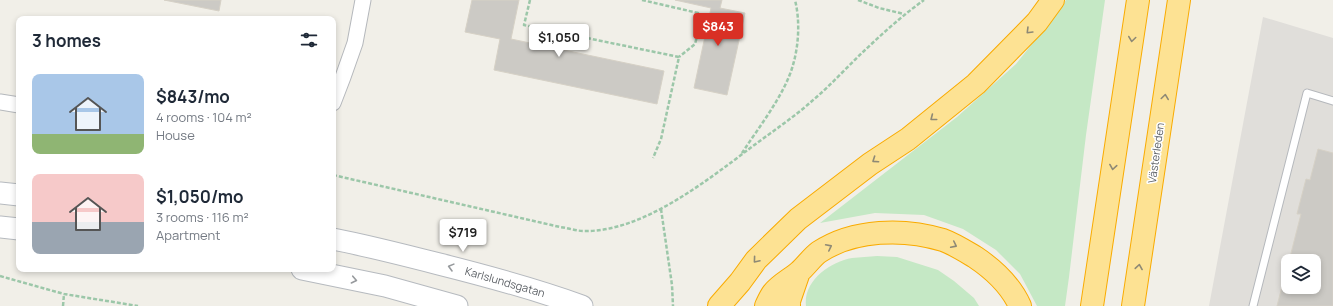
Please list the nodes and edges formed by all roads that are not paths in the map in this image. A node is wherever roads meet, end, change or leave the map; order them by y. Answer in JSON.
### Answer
{"nodes":[{"id":1,"x":363,"y":0,"type":"edge"},
{"id":2,"x":1053,"y":0,"type":"edge"},
{"id":3,"x":1138,"y":0,"type":"edge"},
{"id":4,"x":1179,"y":0,"type":"edge"},
{"id":5,"x":336,"y":96,"type":"edge"},
{"id":6,"x":1333,"y":101,"type":"edge"},
{"id":7,"x":0,"y":102,"type":"edge"},
{"id":8,"x":16,"y":105,"type":"edge"},
{"id":9,"x":0,"y":193,"type":"edge"},
{"id":10,"x":16,"y":195,"type":"edge"},
{"id":11,"x":0,"y":227,"type":"edge"},
{"id":12,"x":16,"y":229,"type":"edge"},
{"id":13,"x":336,"y":240,"type":"edge"},
{"id":14,"x":317,"y":272,"type":"edge"},
{"id":15,"x":799,"y":272,"type":"junction"},
{"id":16,"x":740,"y":282,"type":"junction"},
{"id":17,"x":457,"y":306,"type":"edge"},
{"id":18,"x":582,"y":306,"type":"edge"},
{"id":19,"x":719,"y":306,"type":"edge"},
{"id":20,"x":734,"y":306,"type":"edge"},
{"id":21,"x":766,"y":306,"type":"edge"},
{"id":22,"x":790,"y":306,"type":"edge"},
{"id":23,"x":1020,"y":306,"type":"edge"},
{"id":24,"x":1092,"y":306,"type":"edge"},
{"id":25,"x":1133,"y":306,"type":"edge"},
{"id":26,"x":1252,"y":306,"type":"edge"}],
"edges":[{"from":1,"to":5,"type":"street"},
{"from":2,"to":16,"type":"highway","one_way":true},
{"from":3,"to":24,"type":"highway","one_way":true},
{"from":25,"to":4,"type":"highway","name":"Västerleden","one_way":true},
{"from":6,"to":26,"type":"lane"},
{"from":7,"to":8,"type":"street"},
{"from":9,"to":10,"type":"main road"},
{"from":11,"to":12,"type":"main road"},
{"from":18,"to":13,"type":"main road","name":"Karlslundsgatan","one_way":true},
{"from":14,"to":17,"type":"main road","one_way":true},
{"from":15,"to":21,"type":"highway"},
{"from":15,"to":22,"type":"highway"},
{"from":15,"to":23,"type":"highway","one_way":true},
{"from":16,"to":19,"type":"highway"},
{"from":16,"to":20,"type":"highway"}]}
